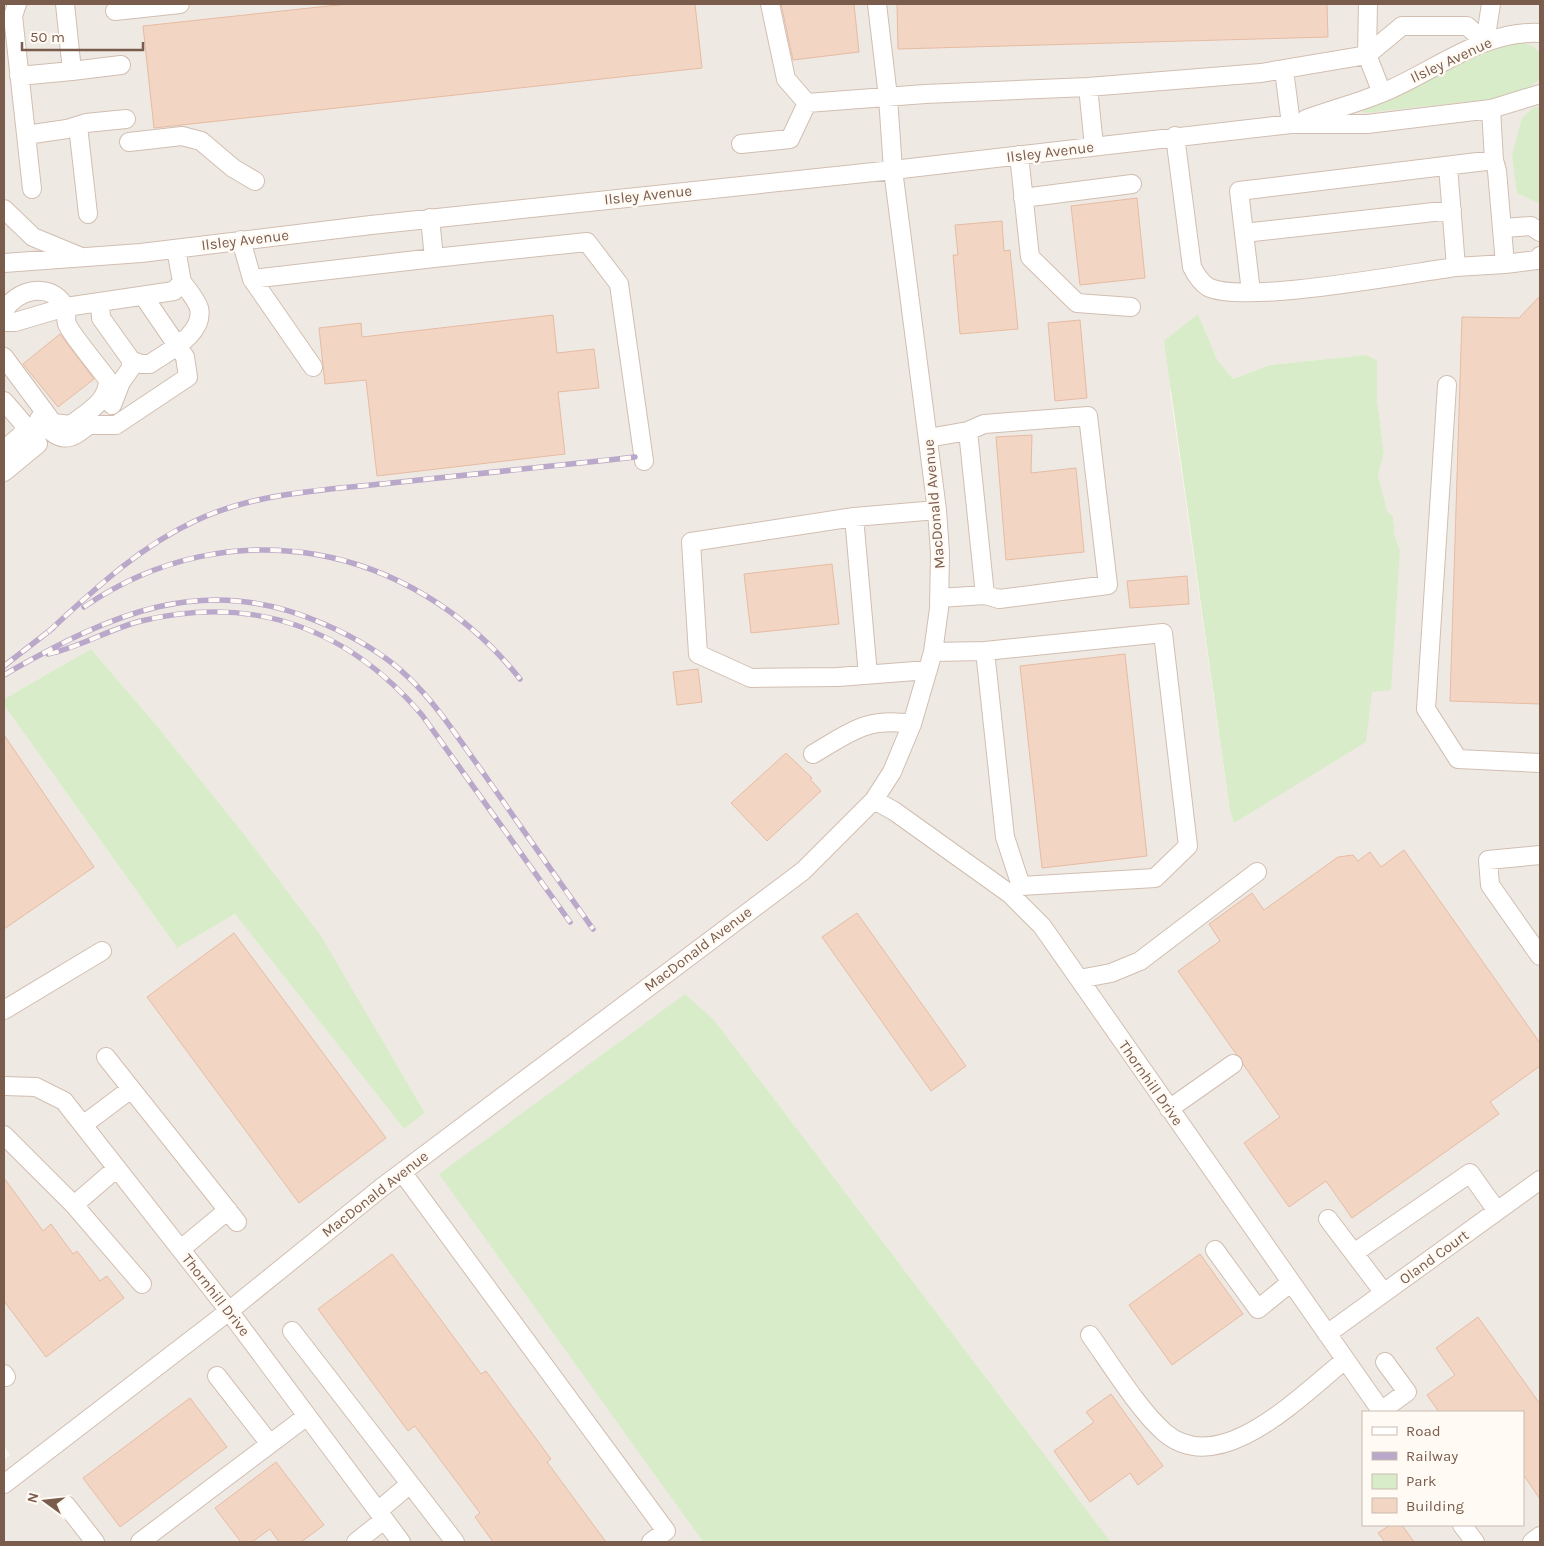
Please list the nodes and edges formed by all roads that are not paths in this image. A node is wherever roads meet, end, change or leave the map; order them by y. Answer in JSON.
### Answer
{"nodes":[{"id":1,"x":17,"y":4,"type":"edge"},
{"id":2,"x":65,"y":4,"type":"edge"},
{"id":3,"x":180,"y":4,"type":"edge"},
{"id":4,"x":770,"y":4,"type":"edge"},
{"id":5,"x":876,"y":4,"type":"edge"},
{"id":6,"x":1368,"y":4,"type":"edge"},
{"id":7,"x":1491,"y":4,"type":"edge"},
{"id":8,"x":115,"y":11,"type":"dead end"},
{"id":9,"x":1536,"y":34,"type":"edge"},
{"id":10,"x":1485,"y":42,"type":"junction"},
{"id":11,"x":1367,"y":55,"type":"junction"},
{"id":12,"x":121,"y":65,"type":"dead end"},
{"id":13,"x":1284,"y":70,"type":"junction"},
{"id":14,"x":72,"y":71,"type":"junction"},
{"id":15,"x":19,"y":76,"type":"junction"},
{"id":16,"x":1088,"y":87,"type":"junction"},
{"id":17,"x":1382,"y":93,"type":"junction"},
{"id":18,"x":1540,"y":94,"type":"edge"},
{"id":19,"x":888,"y":97,"type":"junction"},
{"id":20,"x":807,"y":103,"type":"junction"},
{"id":21,"x":1491,"y":109,"type":"junction"},
{"id":22,"x":126,"y":119,"type":"dead end"},
{"id":23,"x":1291,"y":124,"type":"junction"},
{"id":24,"x":78,"y":126,"type":"junction"},
{"id":25,"x":26,"y":134,"type":"junction"},
{"id":26,"x":1175,"y":136,"type":"junction"},
{"id":27,"x":129,"y":142,"type":"dead end"},
{"id":28,"x":742,"y":144,"type":"dead end"},
{"id":29,"x":1094,"y":146,"type":"junction"},
{"id":30,"x":1019,"y":155,"type":"junction"},
{"id":31,"x":1494,"y":160,"type":"junction"},
{"id":32,"x":1448,"y":166,"type":"junction"},
{"id":33,"x":893,"y":170,"type":"junction"},
{"id":34,"x":255,"y":180,"type":"dead end"},
{"id":35,"x":1132,"y":184,"type":"dead end"},
{"id":36,"x":32,"y":189,"type":"dead end"},
{"id":37,"x":1023,"y":198,"type":"junction"},
{"id":38,"x":4,"y":210,"type":"edge"},
{"id":39,"x":1452,"y":210,"type":"junction"},
{"id":40,"x":88,"y":214,"type":"dead end"},
{"id":41,"x":430,"y":218,"type":"junction"},
{"id":42,"x":1503,"y":228,"type":"junction"},
{"id":43,"x":1540,"y":232,"type":"edge"},
{"id":44,"x":1244,"y":233,"type":"junction"},
{"id":45,"x":241,"y":240,"type":"junction"},
{"id":46,"x":176,"y":249,"type":"junction"},
{"id":47,"x":1540,"y":256,"type":"edge"},
{"id":48,"x":84,"y":258,"type":"junction"},
{"id":49,"x":434,"y":258,"type":"junction"},
{"id":50,"x":4,"y":264,"type":"edge"},
{"id":51,"x":1505,"y":264,"type":"junction"},
{"id":52,"x":1456,"y":267,"type":"junction"},
{"id":53,"x":252,"y":279,"type":"junction"},
{"id":54,"x":182,"y":282,"type":"junction"},
{"id":55,"x":1251,"y":292,"type":"junction"},
{"id":56,"x":144,"y":297,"type":"junction"},
{"id":57,"x":100,"y":303,"type":"junction"},
{"id":58,"x":66,"y":306,"type":"junction"},
{"id":59,"x":1131,"y":307,"type":"dead end"},
{"id":60,"x":8,"y":319,"type":"edge"},
{"id":61,"x":4,"y":342,"type":"edge"},
{"id":62,"x":176,"y":345,"type":"junction"},
{"id":63,"x":4,"y":357,"type":"edge"},
{"id":64,"x":131,"y":360,"type":"junction"},
{"id":65,"x":312,"y":367,"type":"dead end"},
{"id":66,"x":4,"y":373,"type":"edge"},
{"id":67,"x":1447,"y":385,"type":"dead end"},
{"id":68,"x":4,"y":401,"type":"edge"},
{"id":69,"x":40,"y":423,"type":"junction"},
{"id":70,"x":89,"y":425,"type":"junction"},
{"id":71,"x":968,"y":431,"type":"junction"},
{"id":72,"x":928,"y":438,"type":"junction"},
{"id":73,"x":4,"y":450,"type":"edge"},
{"id":74,"x":644,"y":461,"type":"dead end"},
{"id":75,"x":4,"y":472,"type":"edge"},
{"id":76,"x":937,"y":510,"type":"junction"},
{"id":77,"x":854,"y":517,"type":"junction"},
{"id":78,"x":985,"y":595,"type":"junction"},
{"id":79,"x":939,"y":598,"type":"junction"},
{"id":80,"x":985,"y":651,"type":"junction"},
{"id":81,"x":933,"y":652,"type":"junction"},
{"id":82,"x":928,"y":670,"type":"junction"},
{"id":83,"x":868,"y":675,"type":"junction"},
{"id":84,"x":912,"y":724,"type":"junction"},
{"id":85,"x":813,"y":754,"type":"dead end"},
{"id":86,"x":1540,"y":764,"type":"edge"},
{"id":87,"x":874,"y":800,"type":"junction"},
{"id":88,"x":1540,"y":855,"type":"edge"},
{"id":89,"x":1257,"y":872,"type":"dead end"},
{"id":90,"x":1016,"y":890,"type":"junction"},
{"id":91,"x":102,"y":951,"type":"dead end"},
{"id":92,"x":1540,"y":956,"type":"edge"},
{"id":93,"x":1079,"y":979,"type":"junction"},
{"id":94,"x":4,"y":1010,"type":"edge"},
{"id":95,"x":106,"y":1057,"type":"dead end"},
{"id":96,"x":1233,"y":1064,"type":"dead end"},
{"id":97,"x":4,"y":1086,"type":"edge"},
{"id":98,"x":131,"y":1089,"type":"junction"},
{"id":99,"x":1169,"y":1109,"type":"junction"},
{"id":100,"x":83,"y":1125,"type":"junction"},
{"id":101,"x":4,"y":1135,"type":"edge"},
{"id":102,"x":117,"y":1168,"type":"junction"},
{"id":103,"x":402,"y":1172,"type":"junction"},
{"id":104,"x":1540,"y":1180,"type":"edge"},
{"id":105,"x":74,"y":1205,"type":"junction"},
{"id":106,"x":1497,"y":1211,"type":"junction"},
{"id":107,"x":1328,"y":1219,"type":"dead end"},
{"id":108,"x":181,"y":1249,"type":"junction"},
{"id":109,"x":1215,"y":1250,"type":"dead end"},
{"id":110,"x":1354,"y":1253,"type":"junction"},
{"id":111,"x":1290,"y":1283,"type":"junction"},
{"id":112,"x":142,"y":1284,"type":"dead end"},
{"id":113,"x":1384,"y":1293,"type":"junction"},
{"id":114,"x":229,"y":1311,"type":"junction"},
{"id":115,"x":292,"y":1331,"type":"dead end"},
{"id":116,"x":1327,"y":1334,"type":"junction"},
{"id":117,"x":1090,"y":1335,"type":"dead end"},
{"id":118,"x":1344,"y":1361,"type":"junction"},
{"id":119,"x":1385,"y":1362,"type":"dead end"},
{"id":120,"x":217,"y":1376,"type":"dead end"},
{"id":121,"x":1381,"y":1411,"type":"edge"},
{"id":122,"x":307,"y":1416,"type":"junction"},
{"id":123,"x":270,"y":1444,"type":"junction"},
{"id":124,"x":4,"y":1484,"type":"edge"},
{"id":125,"x":410,"y":1484,"type":"junction"},
{"id":126,"x":66,"y":1505,"type":"dead end"},
{"id":127,"x":381,"y":1516,"type":"junction"},
{"id":128,"x":1463,"y":1526,"type":"edge"},
{"id":129,"x":1540,"y":1536,"type":"edge"},
{"id":130,"x":95,"y":1542,"type":"edge"},
{"id":131,"x":140,"y":1542,"type":"edge"},
{"id":132,"x":356,"y":1542,"type":"edge"},
{"id":133,"x":401,"y":1542,"type":"edge"},
{"id":134,"x":455,"y":1542,"type":"edge"},
{"id":135,"x":651,"y":1542,"type":"edge"},
{"id":136,"x":1475,"y":1542,"type":"edge"},
{"id":137,"x":1532,"y":1542,"type":"edge"}],
"edges":[{"from":1,"to":15,"type":"street"},
{"from":2,"to":14,"type":"street"},
{"from":3,"to":8,"type":"street"},
{"from":4,"to":20,"type":"street"},
{"from":5,"to":19,"type":"street","name":"MacDonald Avenue"},
{"from":6,"to":11,"type":"street"},
{"from":7,"to":10,"type":"street"},
{"from":9,"to":10,"type":"street","name":"Ilsley Avenue"},
{"from":10,"to":11,"type":"street"},
{"from":10,"to":17,"type":"street","name":"Ilsley Avenue"},
{"from":11,"to":13,"type":"street"},
{"from":11,"to":17,"type":"street"},
{"from":12,"to":14,"type":"street"},
{"from":13,"to":16,"type":"street"},
{"from":13,"to":23,"type":"street"},
{"from":14,"to":15,"type":"street"},
{"from":15,"to":25,"type":"street"},
{"from":16,"to":19,"type":"street"},
{"from":16,"to":29,"type":"street"},
{"from":17,"to":23,"type":"street","name":"Ilsley Avenue"},
{"from":18,"to":21,"type":"street","name":"Ilsley Avenue"},
{"from":19,"to":20,"type":"street"},
{"from":19,"to":33,"type":"street","name":"MacDonald Avenue"},
{"from":20,"to":28,"type":"street"},
{"from":21,"to":23,"type":"street","name":"Ilsley Avenue"},
{"from":21,"to":31,"type":"street"},
{"from":22,"to":24,"type":"street"},
{"from":23,"to":26,"type":"street","name":"Ilsley Avenue"},
{"from":24,"to":25,"type":"street"},
{"from":24,"to":40,"type":"street"},
{"from":25,"to":36,"type":"street"},
{"from":26,"to":29,"type":"street","name":"Ilsley Avenue"},
{"from":26,"to":55,"type":"street"},
{"from":27,"to":34,"type":"street"},
{"from":29,"to":30,"type":"street","name":"Ilsley Avenue"},
{"from":30,"to":33,"type":"street","name":"Ilsley Avenue"},
{"from":30,"to":37,"type":"street"},
{"from":31,"to":32,"type":"street"},
{"from":31,"to":42,"type":"street"},
{"from":32,"to":39,"type":"street"},
{"from":32,"to":44,"type":"street"},
{"from":33,"to":41,"type":"street","name":"Ilsley Avenue"},
{"from":33,"to":72,"type":"street","name":"MacDonald Avenue"},
{"from":35,"to":37,"type":"street"},
{"from":37,"to":59,"type":"street"},
{"from":38,"to":48,"type":"street"},
{"from":39,"to":44,"type":"street"},
{"from":39,"to":52,"type":"street"},
{"from":41,"to":45,"type":"street","name":"Ilsley Avenue"},
{"from":41,"to":49,"type":"street"},
{"from":42,"to":43,"type":"street"},
{"from":42,"to":51,"type":"street"},
{"from":44,"to":55,"type":"street"},
{"from":45,"to":46,"type":"street","name":"Ilsley Avenue"},
{"from":45,"to":53,"type":"street"},
{"from":46,"to":48,"type":"street","name":"Ilsley Avenue"},
{"from":46,"to":54,"type":"street"},
{"from":47,"to":51,"type":"street"},
{"from":48,"to":50,"type":"street","name":"Ilsley Avenue"},
{"from":49,"to":53,"type":"street"},
{"from":49,"to":74,"type":"street"},
{"from":51,"to":52,"type":"street"},
{"from":52,"to":55,"type":"street"},
{"from":53,"to":65,"type":"street"},
{"from":54,"to":56,"type":"street"},
{"from":54,"to":62,"type":"street"},
{"from":56,"to":57,"type":"street"},
{"from":56,"to":62,"type":"street"},
{"from":57,"to":58,"type":"street"},
{"from":57,"to":64,"type":"street"},
{"from":58,"to":60,"type":"street"},
{"from":58,"to":60,"type":"street"},
{"from":58,"to":69,"type":"street"},
{"from":61,"to":69,"type":"street"},
{"from":62,"to":64,"type":"street"},
{"from":62,"to":70,"type":"street"},
{"from":63,"to":69,"type":"street"},
{"from":64,"to":70,"type":"street"},
{"from":66,"to":69,"type":"street"},
{"from":67,"to":86,"type":"street"},
{"from":68,"to":69,"type":"street"},
{"from":69,"to":70,"type":"street"},
{"from":69,"to":73,"type":"street"},
{"from":69,"to":75,"type":"street"},
{"from":71,"to":72,"type":"street"},
{"from":71,"to":78,"type":"street"},
{"from":71,"to":78,"type":"street"},
{"from":72,"to":76,"type":"street","name":"MacDonald Avenue"},
{"from":76,"to":77,"type":"street"},
{"from":76,"to":79,"type":"street","name":"MacDonald Avenue"},
{"from":77,"to":83,"type":"street"},
{"from":77,"to":83,"type":"street"},
{"from":78,"to":79,"type":"street"},
{"from":79,"to":81,"type":"street","name":"MacDonald Avenue"},
{"from":80,"to":81,"type":"street"},
{"from":80,"to":90,"type":"street"},
{"from":80,"to":90,"type":"street"},
{"from":81,"to":82,"type":"street","name":"MacDonald Avenue"},
{"from":82,"to":83,"type":"street"},
{"from":82,"to":84,"type":"street","name":"MacDonald Avenue"},
{"from":84,"to":85,"type":"street"},
{"from":84,"to":87,"type":"street","name":"MacDonald Avenue"},
{"from":87,"to":90,"type":"street","name":"Thornhill Drive"},
{"from":87,"to":103,"type":"street","name":"MacDonald Avenue"},
{"from":88,"to":92,"type":"street"},
{"from":89,"to":93,"type":"street"},
{"from":90,"to":93,"type":"street","name":"Thornhill Drive"},
{"from":91,"to":94,"type":"street"},
{"from":93,"to":99,"type":"street","name":"Thornhill Drive"},
{"from":95,"to":98,"type":"street"},
{"from":96,"to":99,"type":"street"},
{"from":97,"to":100,"type":"street","name":"Thornhill Drive"},
{"from":98,"to":100,"type":"street"},
{"from":98,"to":108,"type":"street"},
{"from":99,"to":111,"type":"street","name":"Thornhill Drive"},
{"from":100,"to":102,"type":"street","name":"Thornhill Drive"},
{"from":101,"to":105,"type":"street"},
{"from":102,"to":105,"type":"street"},
{"from":102,"to":108,"type":"street","name":"Thornhill Drive"},
{"from":103,"to":114,"type":"street","name":"MacDonald Avenue"},
{"from":103,"to":135,"type":"street"},
{"from":104,"to":106,"type":"street","name":"Oland Court"},
{"from":105,"to":112,"type":"street"},
{"from":106,"to":110,"type":"street"},
{"from":106,"to":113,"type":"street","name":"Oland Court"},
{"from":107,"to":110,"type":"street"},
{"from":108,"to":114,"type":"street","name":"Thornhill Drive"},
{"from":109,"to":111,"type":"street"},
{"from":110,"to":113,"type":"street"},
{"from":111,"to":116,"type":"street","name":"Thornhill Drive"},
{"from":113,"to":116,"type":"street","name":"Oland Court"},
{"from":114,"to":122,"type":"street","name":"Thornhill Drive"},
{"from":114,"to":124,"type":"street","name":"MacDonald Avenue"},
{"from":115,"to":125,"type":"street"},
{"from":116,"to":118,"type":"street","name":"Thornhill Drive"},
{"from":117,"to":118,"type":"street"},
{"from":118,"to":121,"type":"street","name":"Thornhill Drive"},
{"from":119,"to":121,"type":"street"},
{"from":120,"to":123,"type":"street"},
{"from":122,"to":123,"type":"street"},
{"from":122,"to":127,"type":"street","name":"Thornhill Drive"},
{"from":123,"to":131,"type":"street"},
{"from":125,"to":127,"type":"street"},
{"from":125,"to":134,"type":"street"},
{"from":126,"to":130,"type":"street"},
{"from":127,"to":132,"type":"street"},
{"from":127,"to":133,"type":"street","name":"Thornhill Drive"},
{"from":128,"to":136,"type":"street"},
{"from":129,"to":137,"type":"street"}]}
